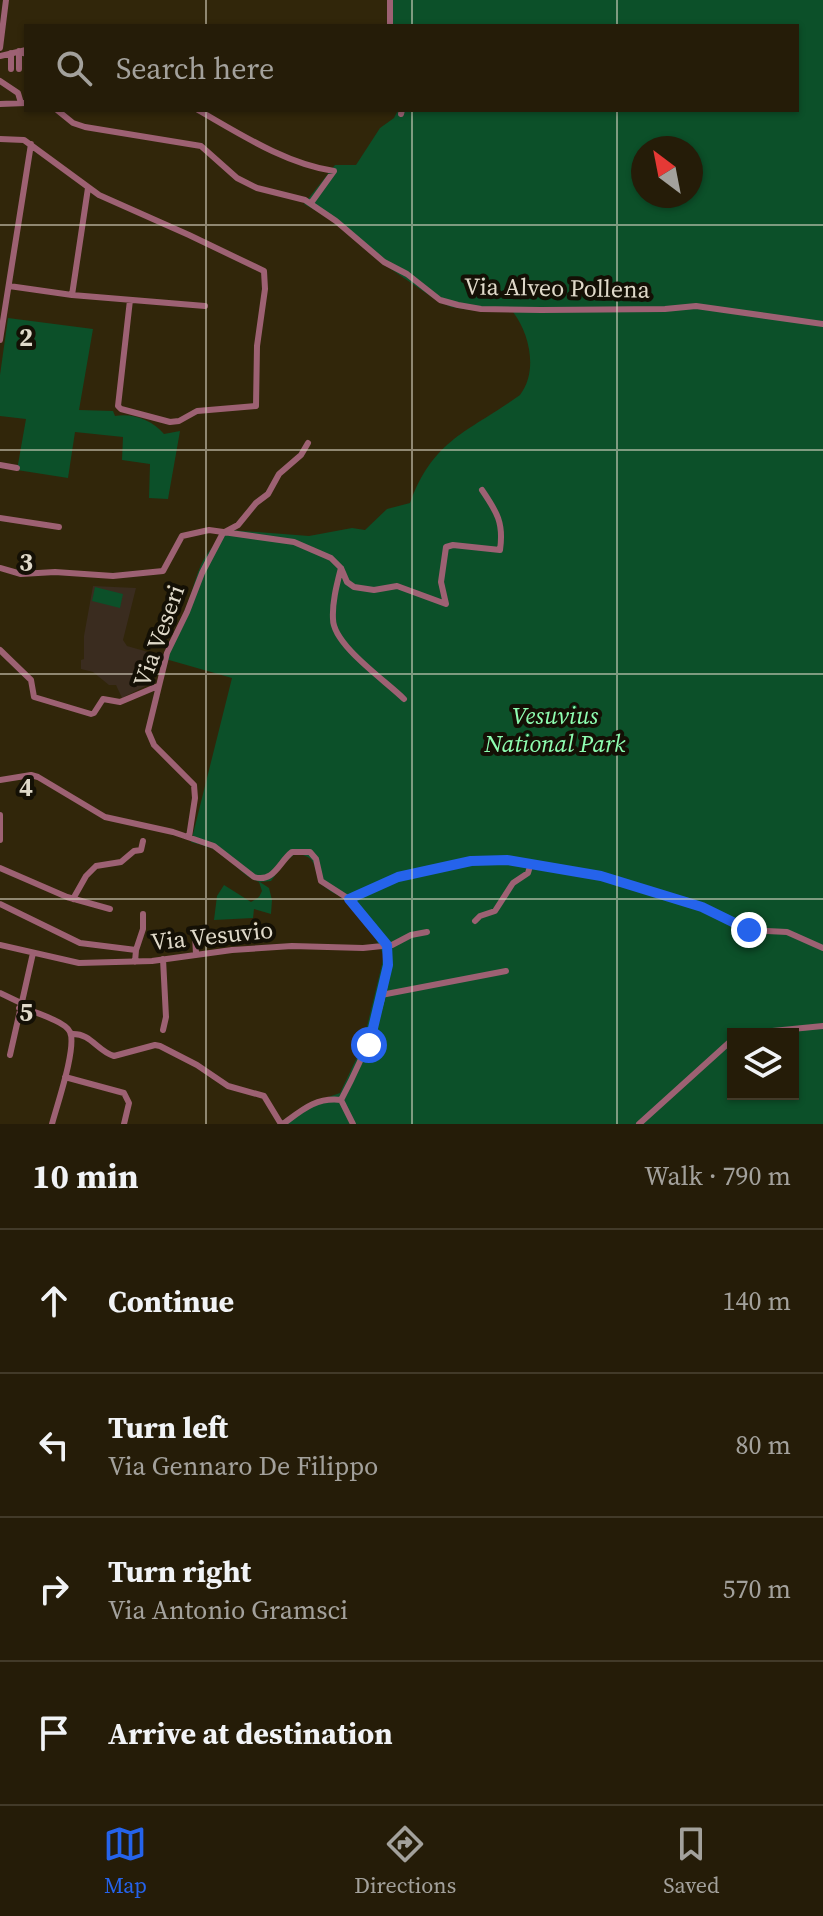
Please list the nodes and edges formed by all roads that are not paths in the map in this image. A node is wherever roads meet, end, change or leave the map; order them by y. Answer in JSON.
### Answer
{"nodes":[{"id":1,"x":6,"y":0,"type":"edge"},
{"id":2,"x":390,"y":0,"type":"edge"},
{"id":3,"x":390,"y":24,"type":"edge"},
{"id":4,"x":0,"y":48,"type":"edge"},
{"id":5,"x":24,"y":52,"type":"edge"},
{"id":6,"x":11,"y":53,"type":"junction"},
{"id":7,"x":0,"y":56,"type":"edge"},
{"id":8,"x":0,"y":81,"type":"edge"},
{"id":9,"x":24,"y":103,"type":"edge"},
{"id":10,"x":0,"y":104,"type":"edge"},
{"id":11,"x":59,"y":112,"type":"edge"},
{"id":12,"x":202,"y":112,"type":"edge"},
{"id":13,"x":0,"y":139,"type":"edge"},
{"id":14,"x":31,"y":144,"type":"junction"},
{"id":15,"x":88,"y":188,"type":"junction"},
{"id":16,"x":311,"y":203,"type":"junction"},
{"id":17,"x":9,"y":286,"type":"junction"},
{"id":18,"x":72,"y":295,"type":"junction"},
{"id":19,"x":130,"y":300,"type":"junction"},
{"id":20,"x":205,"y":306,"type":"dead end"},
{"id":21,"x":823,"y":324,"type":"edge"},
{"id":22,"x":0,"y":340,"type":"edge"},
{"id":23,"x":308,"y":443,"type":"dead end"},
{"id":24,"x":0,"y":465,"type":"edge"},
{"id":25,"x":17,"y":468,"type":"dead end"},
{"id":26,"x":482,"y":490,"type":"dead end"},
{"id":27,"x":0,"y":518,"type":"edge"},
{"id":28,"x":59,"y":527,"type":"dead end"},
{"id":29,"x":223,"y":533,"type":"junction"},
{"id":30,"x":0,"y":568,"type":"edge"},
{"id":31,"x":341,"y":568,"type":"junction"},
{"id":32,"x":0,"y":650,"type":"edge"},
{"id":33,"x":158,"y":686,"type":"junction"},
{"id":34,"x":404,"y":699,"type":"dead end"},
{"id":35,"x":0,"y":780,"type":"edge"},
{"id":36,"x":0,"y":815,"type":"edge"},
{"id":37,"x":189,"y":837,"type":"junction"},
{"id":38,"x":0,"y":840,"type":"edge"},
{"id":39,"x":143,"y":841,"type":"dead end"},
{"id":40,"x":531,"y":863,"type":"junction"},
{"id":41,"x":0,"y":868,"type":"edge"},
{"id":42,"x":73,"y":899,"type":"junction"},
{"id":43,"x":349,"y":899,"type":"junction"},
{"id":44,"x":0,"y":904,"type":"edge"},
{"id":45,"x":110,"y":909,"type":"dead end"},
{"id":46,"x":143,"y":914,"type":"dead end"},
{"id":47,"x":475,"y":921,"type":"dead end"},
{"id":48,"x":195,"y":932,"type":"dead end"},
{"id":49,"x":375,"y":932,"type":"junction"},
{"id":50,"x":427,"y":932,"type":"dead end"},
{"id":51,"x":0,"y":945,"type":"edge"},
{"id":52,"x":387,"y":945,"type":"junction"},
{"id":53,"x":366,"y":948,"type":"junction"},
{"id":54,"x":823,"y":948,"type":"edge"},
{"id":55,"x":136,"y":950,"type":"junction"},
{"id":56,"x":33,"y":953,"type":"junction"},
{"id":57,"x":196,"y":955,"type":"junction"},
{"id":58,"x":163,"y":959,"type":"junction"},
{"id":59,"x":135,"y":962,"type":"junction"},
{"id":60,"x":506,"y":971,"type":"dead end"},
{"id":61,"x":0,"y":993,"type":"edge"},
{"id":62,"x":381,"y":995,"type":"junction"},
{"id":63,"x":20,"y":1006,"type":"junction"},
{"id":64,"x":823,"y":1026,"type":"edge"},
{"id":65,"x":799,"y":1028,"type":"edge"},
{"id":66,"x":163,"y":1030,"type":"dead end"},
{"id":67,"x":72,"y":1034,"type":"junction"},
{"id":68,"x":727,"y":1044,"type":"edge"},
{"id":69,"x":10,"y":1055,"type":"dead end"},
{"id":70,"x":65,"y":1077,"type":"junction"},
{"id":71,"x":341,"y":1100,"type":"junction"},
{"id":72,"x":52,"y":1124,"type":"edge"},
{"id":73,"x":124,"y":1124,"type":"edge"},
{"id":74,"x":282,"y":1124,"type":"edge"},
{"id":75,"x":353,"y":1124,"type":"edge"},
{"id":76,"x":639,"y":1124,"type":"edge"}],
"edges":[{"from":1,"to":4,"type":"street"},
{"from":2,"to":3,"type":"street"},
{"from":5,"to":6,"type":"street"},
{"from":5,"to":6,"type":"street"},
{"from":6,"to":7,"type":"street"},
{"from":8,"to":9,"type":"street"},
{"from":9,"to":10,"type":"street"},
{"from":11,"to":16,"type":"street","name":"Via Alveo Pollena"},
{"from":12,"to":16,"type":"street"},
{"from":13,"to":14,"type":"street"},
{"from":14,"to":15,"type":"street"},
{"from":14,"to":17,"type":"street"},
{"from":15,"to":18,"type":"street"},
{"from":15,"to":19,"type":"street"},
{"from":16,"to":21,"type":"street","name":"Via Alveo Pollena"},
{"from":17,"to":18,"type":"street"},
{"from":17,"to":22,"type":"street"},
{"from":18,"to":19,"type":"street"},
{"from":19,"to":20,"type":"street"},
{"from":23,"to":29,"type":"street"},
{"from":24,"to":25,"type":"street"},
{"from":26,"to":31,"type":"street","name":"Via Veseri"},
{"from":27,"to":28,"type":"street"},
{"from":29,"to":30,"type":"street","name":"Via Veseri"},
{"from":29,"to":31,"type":"street","name":"Via Veseri"},
{"from":29,"to":33,"type":"street","name":"Via Veseri"},
{"from":31,"to":34,"type":"street"},
{"from":32,"to":33,"type":"street"},
{"from":33,"to":37,"type":"street","name":"Via Veseri"},
{"from":35,"to":37,"type":"street"},
{"from":36,"to":38,"type":"street"},
{"from":37,"to":43,"type":"street"},
{"from":39,"to":42,"type":"street"},
{"from":40,"to":43,"type":"street"},
{"from":40,"to":47,"type":"street"},
{"from":40,"to":54,"type":"street"},
{"from":41,"to":42,"type":"street"},
{"from":42,"to":45,"type":"street"},
{"from":43,"to":49,"type":"street"},
{"from":44,"to":55,"type":"street"},
{"from":46,"to":55,"type":"street"},
{"from":48,"to":57,"type":"street"},
{"from":49,"to":52,"type":"street"},
{"from":49,"to":53,"type":"street"},
{"from":50,"to":52,"type":"street","name":"Via Vesuvio"},
{"from":51,"to":56,"type":"street","name":"Via Vesuvio"},
{"from":52,"to":53,"type":"street","name":"Via Vesuvio"},
{"from":52,"to":62,"type":"street"},
{"from":53,"to":57,"type":"street","name":"Via Vesuvio"},
{"from":55,"to":59,"type":"street"},
{"from":56,"to":59,"type":"street","name":"Via Vesuvio"},
{"from":56,"to":63,"type":"street"},
{"from":57,"to":58,"type":"street","name":"Via Vesuvio"},
{"from":58,"to":59,"type":"street","name":"Via Vesuvio"},
{"from":58,"to":66,"type":"street"},
{"from":60,"to":62,"type":"street"},
{"from":61,"to":63,"type":"street"},
{"from":62,"to":71,"type":"street"},
{"from":63,"to":67,"type":"street"},
{"from":63,"to":69,"type":"street"},
{"from":64,"to":65,"type":"street"},
{"from":67,"to":70,"type":"street"},
{"from":67,"to":74,"type":"street"},
{"from":68,"to":76,"type":"street"},
{"from":70,"to":72,"type":"street"},
{"from":70,"to":73,"type":"street"},
{"from":71,"to":74,"type":"street"},
{"from":71,"to":75,"type":"street"}]}
